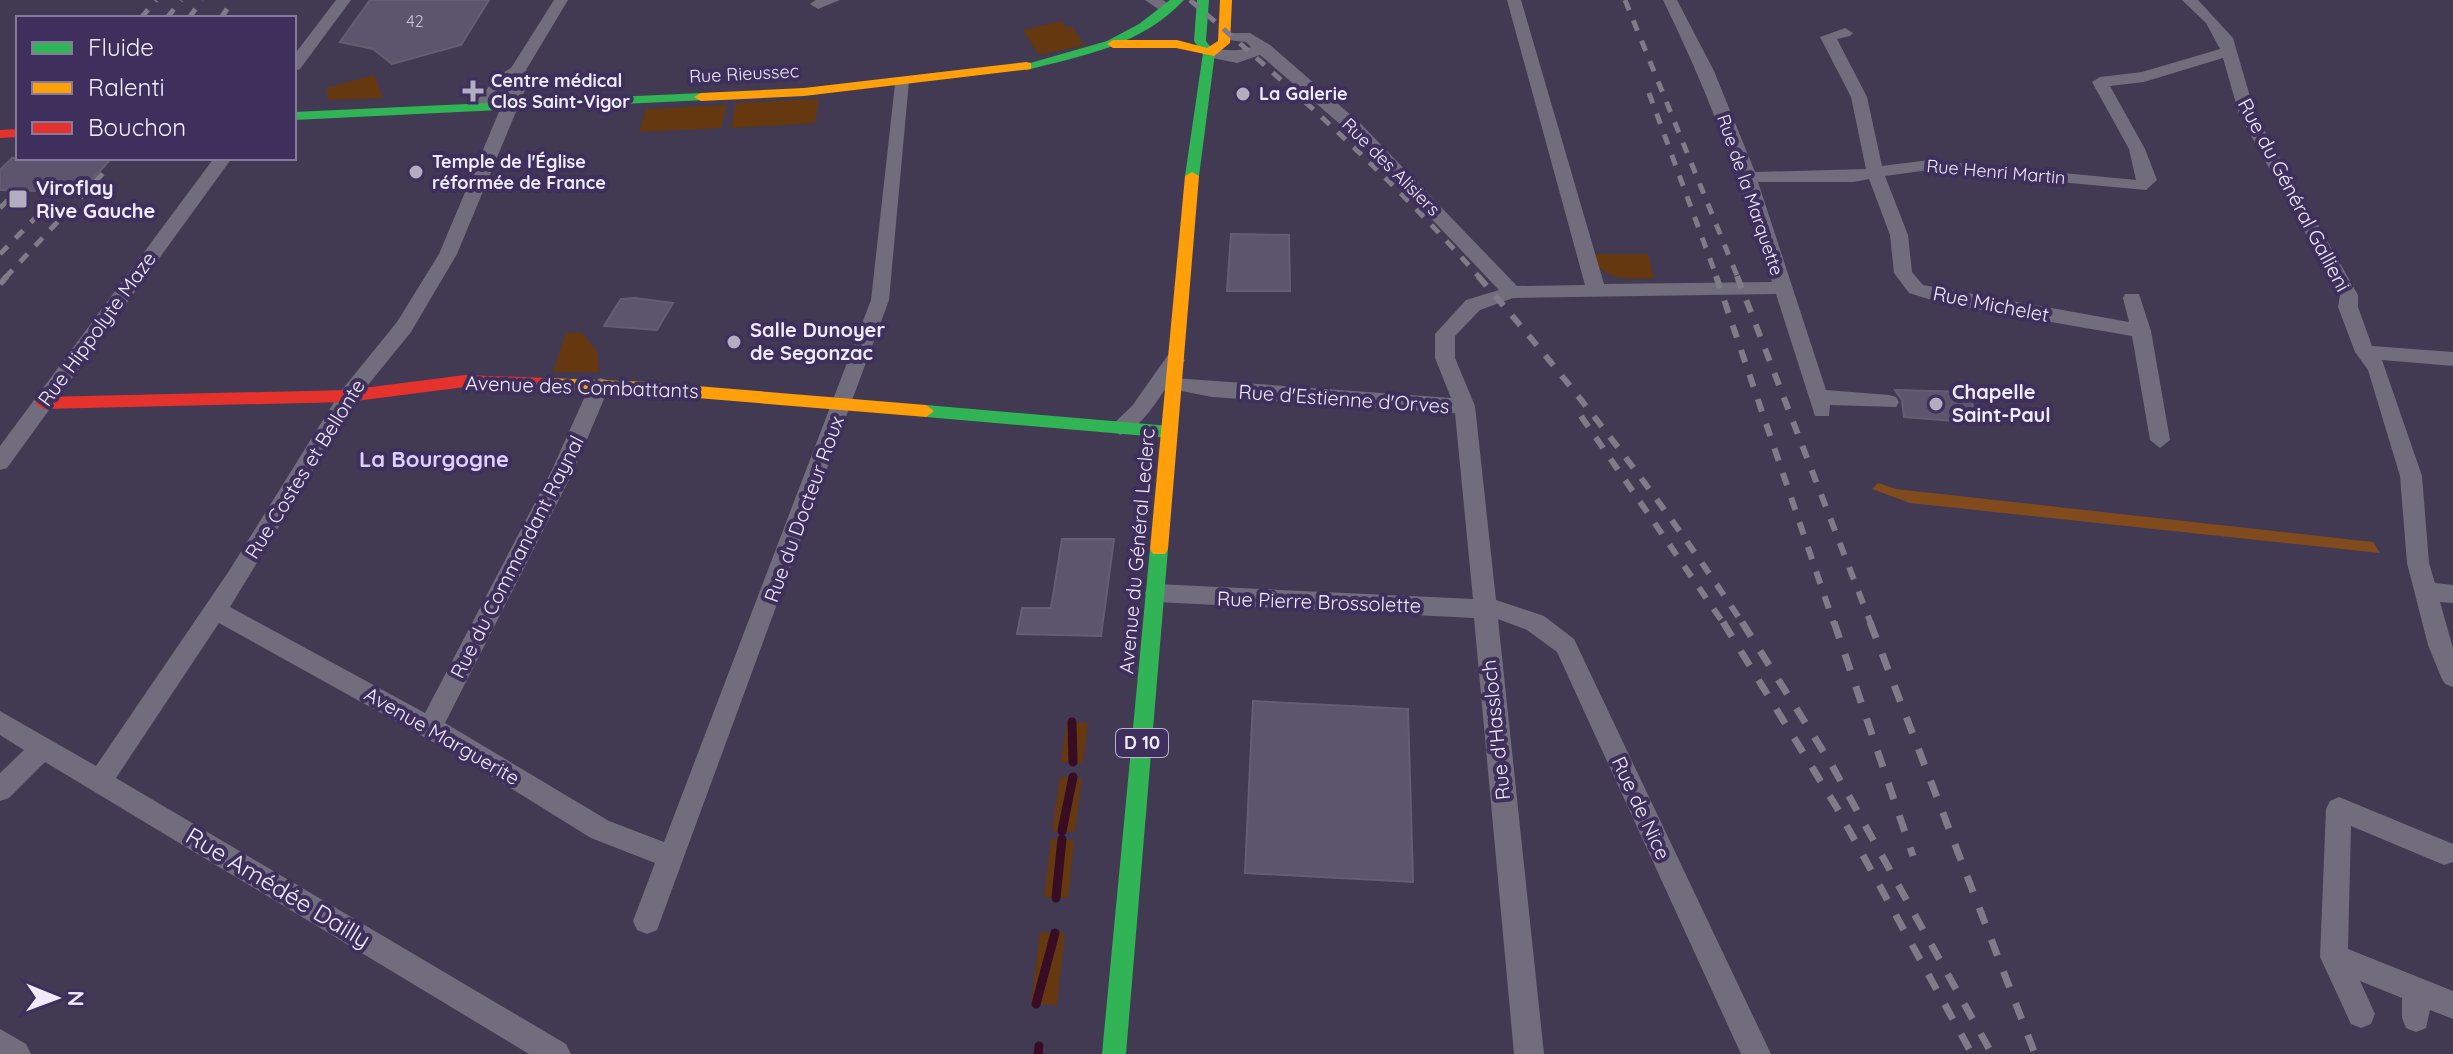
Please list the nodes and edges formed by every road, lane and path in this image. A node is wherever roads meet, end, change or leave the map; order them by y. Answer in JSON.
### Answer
{"nodes":[{"id":1,"x":344,"y":0,"type":"edge"},
{"id":2,"x":561,"y":0,"type":"edge"},
{"id":3,"x":1203,"y":0,"type":"edge"},
{"id":4,"x":1226,"y":0,"type":"edge"},
{"id":5,"x":1514,"y":0,"type":"edge"},
{"id":6,"x":1670,"y":0,"type":"edge"},
{"id":7,"x":2189,"y":0,"type":"edge"},
{"id":8,"x":1165,"y":3,"type":"edge"},
{"id":9,"x":1845,"y":33,"type":"dead end"},
{"id":10,"x":1225,"y":36,"type":"junction"},
{"id":11,"x":1111,"y":44,"type":"junction"},
{"id":12,"x":1264,"y":48,"type":"junction"},
{"id":13,"x":2226,"y":52,"type":"junction"},
{"id":14,"x":1209,"y":53,"type":"junction"},
{"id":15,"x":296,"y":63,"type":"edge"},
{"id":16,"x":517,"y":71,"type":"junction"},
{"id":17,"x":903,"y":84,"type":"junction"},
{"id":18,"x":510,"y":104,"type":"junction"},
{"id":19,"x":481,"y":105,"type":"junction"},
{"id":20,"x":296,"y":116,"type":"edge"},
{"id":21,"x":222,"y":160,"type":"edge"},
{"id":22,"x":1875,"y":173,"type":"junction"},
{"id":23,"x":1748,"y":177,"type":"junction"},
{"id":24,"x":1782,"y":288,"type":"junction"},
{"id":25,"x":1596,"y":289,"type":"junction"},
{"id":26,"x":1512,"y":292,"type":"junction"},
{"id":27,"x":2132,"y":298,"type":"dead end"},
{"id":28,"x":2141,"y":331,"type":"junction"},
{"id":29,"x":2365,"y":352,"type":"junction"},
{"id":30,"x":1176,"y":359,"type":"junction"},
{"id":31,"x":2453,"y":359,"type":"edge"},
{"id":32,"x":600,"y":385,"type":"junction"},
{"id":33,"x":1174,"y":385,"type":"junction"},
{"id":34,"x":348,"y":396,"type":"junction"},
{"id":35,"x":1889,"y":402,"type":"dead end"},
{"id":36,"x":43,"y":403,"type":"junction"},
{"id":37,"x":843,"y":403,"type":"junction"},
{"id":38,"x":1465,"y":406,"type":"junction"},
{"id":39,"x":1120,"y":427,"type":"junction"},
{"id":40,"x":1170,"y":432,"type":"junction"},
{"id":41,"x":2160,"y":440,"type":"dead end"},
{"id":42,"x":0,"y":462,"type":"edge"},
{"id":43,"x":2425,"y":591,"type":"junction"},
{"id":44,"x":1156,"y":593,"type":"junction"},
{"id":45,"x":2453,"y":594,"type":"edge"},
{"id":46,"x":1483,"y":608,"type":"junction"},
{"id":47,"x":213,"y":609,"type":"junction"},
{"id":48,"x":2453,"y":677,"type":"edge"},
{"id":49,"x":0,"y":722,"type":"edge"},
{"id":50,"x":430,"y":728,"type":"junction"},
{"id":51,"x":42,"y":749,"type":"junction"},
{"id":52,"x":100,"y":781,"type":"junction"},
{"id":53,"x":0,"y":790,"type":"edge"},
{"id":54,"x":2444,"y":853,"type":"dead end"},
{"id":55,"x":672,"y":857,"type":"junction"},
{"id":56,"x":647,"y":921,"type":"dead end"},
{"id":57,"x":2334,"y":957,"type":"junction"},
{"id":58,"x":2453,"y":1005,"type":"edge"},
{"id":59,"x":2361,"y":1014,"type":"dead end"},
{"id":60,"x":0,"y":1043,"type":"edge"},
{"id":61,"x":16,"y":1054,"type":"edge"},
{"id":62,"x":556,"y":1054,"type":"edge"},
{"id":63,"x":1114,"y":1054,"type":"edge"},
{"id":64,"x":1529,"y":1054,"type":"edge"},
{"id":65,"x":1756,"y":1054,"type":"edge"}],
"edges":[{"from":1,"to":15,"type":"street"},
{"from":2,"to":16,"type":"street"},
{"from":3,"to":14,"type":"street","name":"Avenue du Général Leclerc","number":"D 10"},
{"from":4,"to":10,"type":"street"},
{"from":5,"to":25,"type":"street"},
{"from":6,"to":23,"type":"street","name":"Rue de la Marquette"},
{"from":7,"to":13,"type":"street","name":"Rue du Général Gallieni"},
{"from":8,"to":11,"type":"street","name":"Rue Rieussec"},
{"from":9,"to":22,"type":"street","name":"Rue Michelet"},
{"from":10,"to":12,"type":"street","name":"Rue des Alisiers"},
{"from":10,"to":14,"type":"street"},
{"from":11,"to":14,"type":"street"},
{"from":11,"to":17,"type":"street","name":"Rue Rieussec"},
{"from":12,"to":14,"type":"street"},
{"from":12,"to":26,"type":"street","name":"Rue des Alisiers"},
{"from":13,"to":22,"type":"street","name":"Rue Henri Martin"},
{"from":13,"to":29,"type":"street","name":"Rue du Général Gallieni"},
{"from":14,"to":30,"type":"street","name":"Avenue du Général Leclerc","number":"D 10"},
{"from":16,"to":18,"type":"street","name":"Rue Costes et Bellonte"},
{"from":16,"to":19,"type":"street"},
{"from":17,"to":18,"type":"street","name":"Rue Rieussec"},
{"from":17,"to":37,"type":"street","name":"Rue du Docteur Roux"},
{"from":18,"to":19,"type":"street","name":"Rue Rieussec"},
{"from":18,"to":34,"type":"street","name":"Rue Costes et Bellonte"},
{"from":19,"to":20,"type":"street","name":"Rue Rieussec"},
{"from":21,"to":36,"type":"street","name":"Rue Hippolyte Maze"},
{"from":22,"to":23,"type":"street","name":"Rue Henri Martin"},
{"from":22,"to":28,"type":"street","name":"Rue Michelet"},
{"from":23,"to":24,"type":"street","name":"Rue de la Marquette"},
{"from":24,"to":25,"type":"street","name":"Rue d'Estienne d'Orves"},
{"from":24,"to":35,"type":"street","name":"Rue de la Marquette"},
{"from":25,"to":26,"type":"street","name":"Rue d'Estienne d'Orves"},
{"from":26,"to":38,"type":"street","name":"Rue d'Estienne d'Orves"},
{"from":27,"to":28,"type":"street"},
{"from":28,"to":41,"type":"street"},
{"from":29,"to":31,"type":"street"},
{"from":29,"to":43,"type":"street","name":"Rue du Général Gallieni"},
{"from":30,"to":33,"type":"street","name":"Avenue du Général Leclerc","number":"D 10"},
{"from":30,"to":39,"type":"street"},
{"from":32,"to":34,"type":"street","name":"Avenue des Combattants"},
{"from":32,"to":37,"type":"street","name":"Avenue des Combattants"},
{"from":32,"to":50,"type":"street","name":"Rue du Commandant Raynal"},
{"from":33,"to":38,"type":"street","name":"Rue d'Estienne d'Orves"},
{"from":33,"to":40,"type":"street","name":"Avenue du Général Leclerc","number":"D 10"},
{"from":34,"to":36,"type":"street","name":"Avenue des Combattants"},
{"from":34,"to":47,"type":"street","name":"Rue Costes et Bellonte"},
{"from":36,"to":42,"type":"street","name":"Rue Hippolyte Maze"},
{"from":37,"to":39,"type":"street","name":"Avenue des Combattants"},
{"from":37,"to":55,"type":"street","name":"Rue du Docteur Roux"},
{"from":38,"to":46,"type":"street","name":"Rue d'Hassloch"},
{"from":39,"to":40,"type":"street","name":"Avenue des Combattants"},
{"from":40,"to":44,"type":"street","name":"Avenue du Général Leclerc","number":"D 10"},
{"from":43,"to":45,"type":"street"},
{"from":43,"to":48,"type":"street","name":"Rue du Général Gallieni"},
{"from":44,"to":46,"type":"street","name":"Rue Pierre Brossolette"},
{"from":44,"to":63,"type":"street","name":"Avenue du Général Leclerc","number":"D 10"},
{"from":46,"to":64,"type":"street","name":"Rue d'Hassloch"},
{"from":46,"to":65,"type":"street","name":"Rue de Nice"},
{"from":47,"to":50,"type":"street","name":"Avenue Marguerite"},
{"from":47,"to":52,"type":"street","name":"Rue Costes et Bellonte"},
{"from":49,"to":51,"type":"street","name":"Rue Amédée Dailly"},
{"from":50,"to":55,"type":"street","name":"Avenue Marguerite"},
{"from":51,"to":52,"type":"street","name":"Rue Amédée Dailly"},
{"from":51,"to":53,"type":"street"},
{"from":52,"to":62,"type":"street","name":"Rue Amédée Dailly"},
{"from":54,"to":57,"type":"street"},
{"from":55,"to":56,"type":"street","name":"Rue du Docteur Roux"},
{"from":57,"to":58,"type":"street"},
{"from":57,"to":59,"type":"street"},
{"from":60,"to":61,"type":"street"}]}
